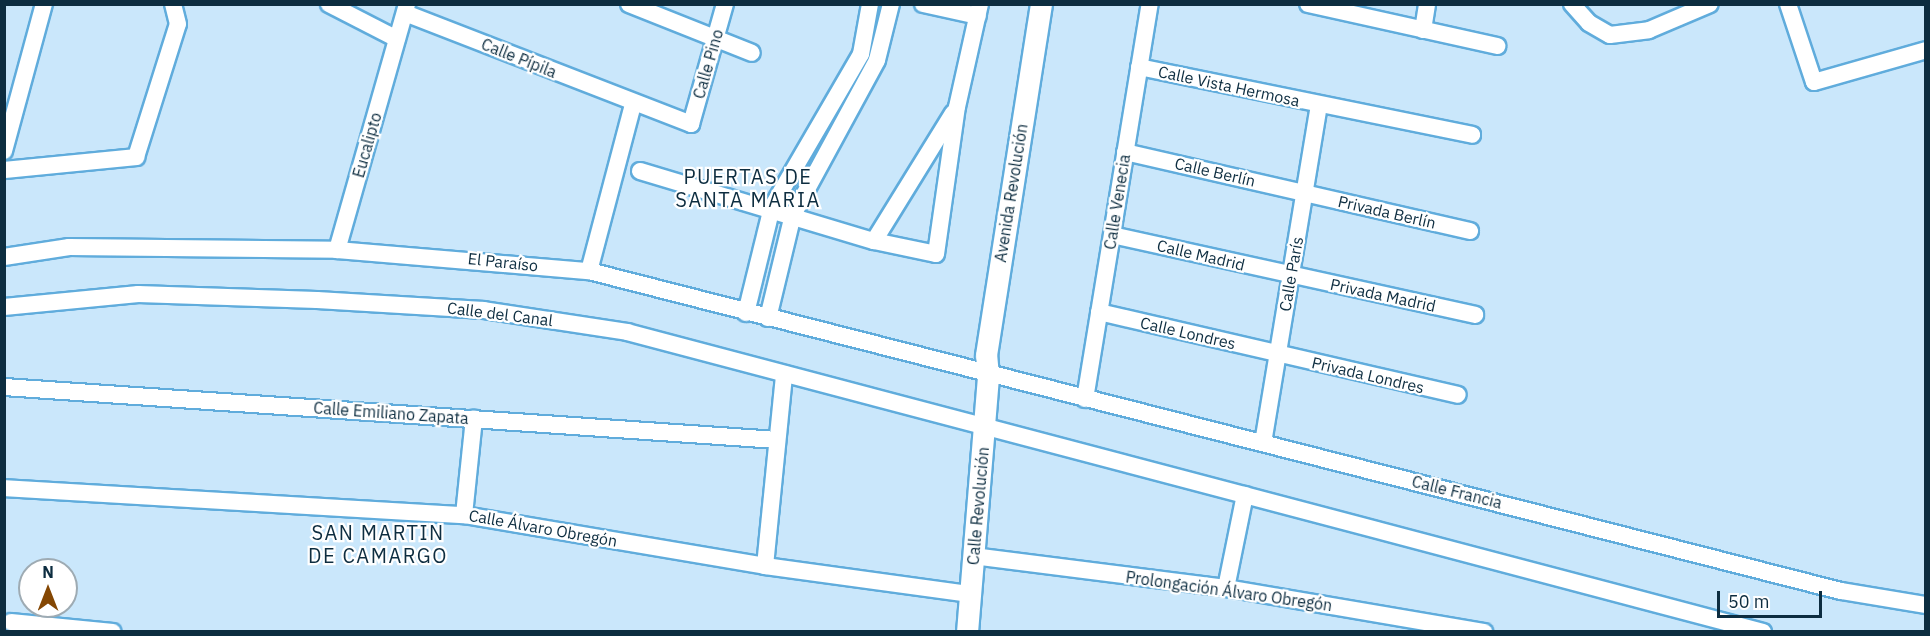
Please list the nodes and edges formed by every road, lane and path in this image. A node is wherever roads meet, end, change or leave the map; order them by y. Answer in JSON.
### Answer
{"nodes":[{"id":1,"x":44,"y":4,"type":"edge"},
{"id":2,"x":173,"y":4,"type":"edge"},
{"id":3,"x":329,"y":4,"type":"edge"},
{"id":4,"x":630,"y":4,"type":"edge"},
{"id":5,"x":725,"y":4,"type":"edge"},
{"id":6,"x":870,"y":4,"type":"edge"},
{"id":7,"x":891,"y":4,"type":"edge"},
{"id":8,"x":923,"y":4,"type":"edge"},
{"id":9,"x":1041,"y":4,"type":"edge"},
{"id":10,"x":1150,"y":4,"type":"edge"},
{"id":11,"x":1308,"y":4,"type":"edge"},
{"id":12,"x":1427,"y":4,"type":"edge"},
{"id":13,"x":1572,"y":4,"type":"edge"},
{"id":14,"x":1710,"y":4,"type":"edge"},
{"id":15,"x":1788,"y":4,"type":"edge"},
{"id":16,"x":406,"y":9,"type":"edge"},
{"id":17,"x":979,"y":10,"type":"edge"},
{"id":18,"x":1423,"y":30,"type":"junction"},
{"id":19,"x":397,"y":39,"type":"junction"},
{"id":20,"x":715,"y":39,"type":"junction"},
{"id":21,"x":1497,"y":46,"type":"dead end"},
{"id":22,"x":1926,"y":50,"type":"edge"},
{"id":23,"x":752,"y":53,"type":"dead end"},
{"id":24,"x":1139,"y":67,"type":"junction"},
{"id":25,"x":633,"y":104,"type":"junction"},
{"id":26,"x":1319,"y":106,"type":"junction"},
{"id":27,"x":957,"y":107,"type":"junction"},
{"id":28,"x":691,"y":124,"type":"joint"},
{"id":29,"x":1472,"y":135,"type":"dead end"},
{"id":30,"x":4,"y":151,"type":"edge"},
{"id":31,"x":1125,"y":152,"type":"junction"},
{"id":32,"x":4,"y":170,"type":"edge"},
{"id":33,"x":640,"y":171,"type":"dead end"},
{"id":34,"x":1305,"y":193,"type":"junction"},
{"id":35,"x":772,"y":207,"type":"junction"},
{"id":36,"x":793,"y":215,"type":"junction"},
{"id":37,"x":1470,"y":231,"type":"dead end"},
{"id":38,"x":1112,"y":235,"type":"junction"},
{"id":39,"x":874,"y":241,"type":"junction"},
{"id":40,"x":337,"y":250,"type":"junction"},
{"id":41,"x":4,"y":257,"type":"edge"},
{"id":42,"x":589,"y":270,"type":"junction"},
{"id":43,"x":1291,"y":275,"type":"junction"},
{"id":44,"x":4,"y":307,"type":"edge"},
{"id":45,"x":747,"y":312,"type":"junction"},
{"id":46,"x":1099,"y":312,"type":"junction"},
{"id":47,"x":1475,"y":315,"type":"dead end"},
{"id":48,"x":768,"y":318,"type":"junction"},
{"id":49,"x":1277,"y":354,"type":"junction"},
{"id":50,"x":784,"y":374,"type":"junction"},
{"id":51,"x":988,"y":379,"type":"junction"},
{"id":52,"x":4,"y":387,"type":"edge"},
{"id":53,"x":1458,"y":395,"type":"dead end"},
{"id":54,"x":1084,"y":399,"type":"junction"},
{"id":55,"x":474,"y":419,"type":"junction"},
{"id":56,"x":984,"y":422,"type":"junction"},
{"id":57,"x":777,"y":440,"type":"junction"},
{"id":58,"x":1263,"y":443,"type":"junction"},
{"id":59,"x":4,"y":488,"type":"edge"},
{"id":60,"x":1245,"y":495,"type":"junction"},
{"id":61,"x":464,"y":515,"type":"junction"},
{"id":62,"x":973,"y":556,"type":"junction"},
{"id":63,"x":765,"y":566,"type":"junction"},
{"id":64,"x":1226,"y":588,"type":"junction"},
{"id":65,"x":970,"y":594,"type":"junction"},
{"id":66,"x":1926,"y":606,"type":"edge"},
{"id":67,"x":11,"y":622,"type":"dead end"},
{"id":68,"x":113,"y":632,"type":"edge"},
{"id":69,"x":967,"y":632,"type":"edge"},
{"id":70,"x":1484,"y":632,"type":"edge"},
{"id":71,"x":1763,"y":632,"type":"edge"}],
"edges":[{"from":1,"to":30,"type":"street"},
{"from":2,"to":32,"type":"street"},
{"from":3,"to":19,"type":"street"},
{"from":4,"to":20,"type":"street"},
{"from":5,"to":20,"type":"street","name":"Calle Pino"},
{"from":6,"to":35,"type":"street"},
{"from":7,"to":36,"type":"street"},
{"from":8,"to":17,"type":"street"},
{"from":9,"to":51,"type":"main road","name":"Avenida Revolución"},
{"from":10,"to":24,"type":"street","name":"Calle Venecia"},
{"from":11,"to":18,"type":"street"},
{"from":12,"to":18,"type":"street"},
{"from":13,"to":14,"type":"street"},
{"from":15,"to":22,"type":"street"},
{"from":16,"to":19,"type":"street","name":"Eucalipto"},
{"from":16,"to":25,"type":"street","name":"Calle Pípila"},
{"from":17,"to":27,"type":"street"},
{"from":18,"to":21,"type":"street"},
{"from":19,"to":40,"type":"street","name":"Eucalipto"},
{"from":20,"to":23,"type":"street"},
{"from":20,"to":28,"type":"street","name":"Calle Pino"},
{"from":24,"to":26,"type":"street","name":"Calle Vista Hermosa"},
{"from":24,"to":31,"type":"street","name":"Calle Venecia"},
{"from":25,"to":28,"type":"street","name":"Calle Pípila"},
{"from":25,"to":42,"type":"street"},
{"from":26,"to":29,"type":"street","name":"Calle Vista Hermosa"},
{"from":26,"to":34,"type":"street","name":"Calle París"},
{"from":27,"to":39,"type":"street"},
{"from":27,"to":39,"type":"street"},
{"from":31,"to":34,"type":"street","name":"Calle Berlín"},
{"from":31,"to":38,"type":"street","name":"Calle Venecia"},
{"from":33,"to":35,"type":"street"},
{"from":34,"to":37,"type":"street","name":"Privada Berlín"},
{"from":34,"to":43,"type":"street","name":"Calle París"},
{"from":35,"to":36,"type":"street"},
{"from":35,"to":45,"type":"street"},
{"from":36,"to":39,"type":"street"},
{"from":36,"to":48,"type":"street"},
{"from":38,"to":43,"type":"street","name":"Calle Madrid"},
{"from":38,"to":46,"type":"street","name":"Calle Venecia"},
{"from":40,"to":41,"type":"street","name":"El Paraíso"},
{"from":40,"to":42,"type":"street","name":"El Paraíso"},
{"from":42,"to":45,"type":"street","name":"El Paraíso"},
{"from":43,"to":47,"type":"street","name":"Privada Madrid"},
{"from":43,"to":49,"type":"street","name":"Calle París"},
{"from":44,"to":50,"type":"street","name":"Calle del Canal"},
{"from":45,"to":48,"type":"street","name":"El Paraíso"},
{"from":46,"to":49,"type":"street","name":"Calle Londres"},
{"from":46,"to":54,"type":"street","name":"Calle Venecia"},
{"from":48,"to":51,"type":"street","name":"El Paraíso"},
{"from":49,"to":53,"type":"street","name":"Privada Londres"},
{"from":49,"to":58,"type":"street","name":"Calle París"},
{"from":50,"to":56,"type":"street","name":"Calle del Canal"},
{"from":50,"to":57,"type":"street"},
{"from":51,"to":54,"type":"street","name":"Calle Francia"},
{"from":51,"to":56,"type":"main road","name":"Calle Revolución"},
{"from":52,"to":55,"type":"street","name":"Calle Emiliano Zapata"},
{"from":54,"to":58,"type":"street","name":"Calle Francia"},
{"from":55,"to":57,"type":"street","name":"Calle Emiliano Zapata"},
{"from":55,"to":61,"type":"street"},
{"from":56,"to":60,"type":"street"},
{"from":56,"to":62,"type":"main road","name":"Calle Revolución"},
{"from":57,"to":63,"type":"street"},
{"from":58,"to":66,"type":"street","name":"Calle Francia"},
{"from":59,"to":61,"type":"street","name":"Calle Álvaro Obregón"},
{"from":60,"to":64,"type":"street"},
{"from":60,"to":71,"type":"street"},
{"from":61,"to":63,"type":"street","name":"Calle Álvaro Obregón"},
{"from":62,"to":64,"type":"street","name":"Prolongación Álvaro Obregón"},
{"from":62,"to":65,"type":"main road","name":"Calle Revolución"},
{"from":63,"to":65,"type":"street","name":"Calle Álvaro Obregón"},
{"from":64,"to":70,"type":"street","name":"Prolongación Álvaro Obregón"},
{"from":65,"to":69,"type":"main road","name":"Calle Revolución"},
{"from":67,"to":68,"type":"street"}]}
